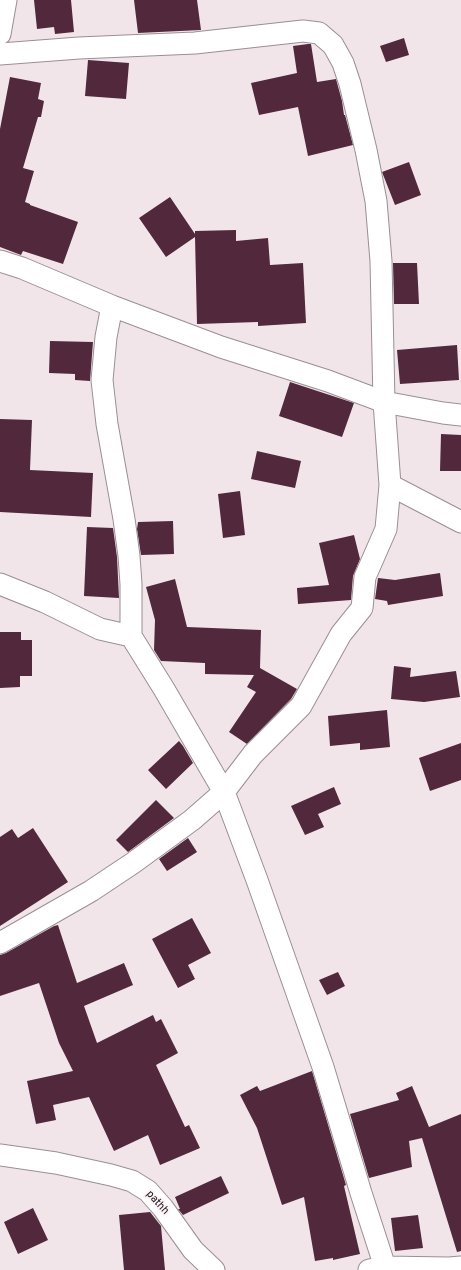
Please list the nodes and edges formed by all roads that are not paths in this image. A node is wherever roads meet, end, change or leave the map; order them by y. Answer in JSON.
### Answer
{"nodes":[{"id":1,"x":6,"y":0,"type":"edge"},
{"id":2,"x":0,"y":34,"type":"edge"},
{"id":3,"x":0,"y":54,"type":"edge"},
{"id":4,"x":0,"y":261,"type":"edge"},
{"id":5,"x":112,"y":306,"type":"junction"},
{"id":6,"x":384,"y":402,"type":"junction"},
{"id":7,"x":461,"y":415,"type":"edge"},
{"id":8,"x":390,"y":485,"type":"junction"},
{"id":9,"x":461,"y":522,"type":"edge"},
{"id":10,"x":0,"y":584,"type":"edge"},
{"id":11,"x":131,"y":636,"type":"junction"},
{"id":12,"x":224,"y":792,"type":"junction"},
{"id":13,"x":0,"y":943,"type":"edge"},
{"id":14,"x":0,"y":1155,"type":"edge"},
{"id":15,"x":461,"y":1267,"type":"edge"},
{"id":16,"x":380,"y":1269,"type":"edge"},
{"id":17,"x":214,"y":1270,"type":"edge"}],
"edges":[{"from":1,"to":2,"type":"street"},
{"from":3,"to":6,"type":"street"},
{"from":4,"to":5,"type":"street"},
{"from":5,"to":6,"type":"street"},
{"from":5,"to":11,"type":"street"},
{"from":6,"to":7,"type":"street"},
{"from":6,"to":8,"type":"street"},
{"from":8,"to":9,"type":"street"},
{"from":8,"to":12,"type":"street"},
{"from":10,"to":11,"type":"street"},
{"from":11,"to":12,"type":"street"},
{"from":12,"to":13,"type":"street"},
{"from":12,"to":16,"type":"street"},
{"from":14,"to":17,"type":"street","name":"pathh"},
{"from":15,"to":16,"type":"street"}]}
